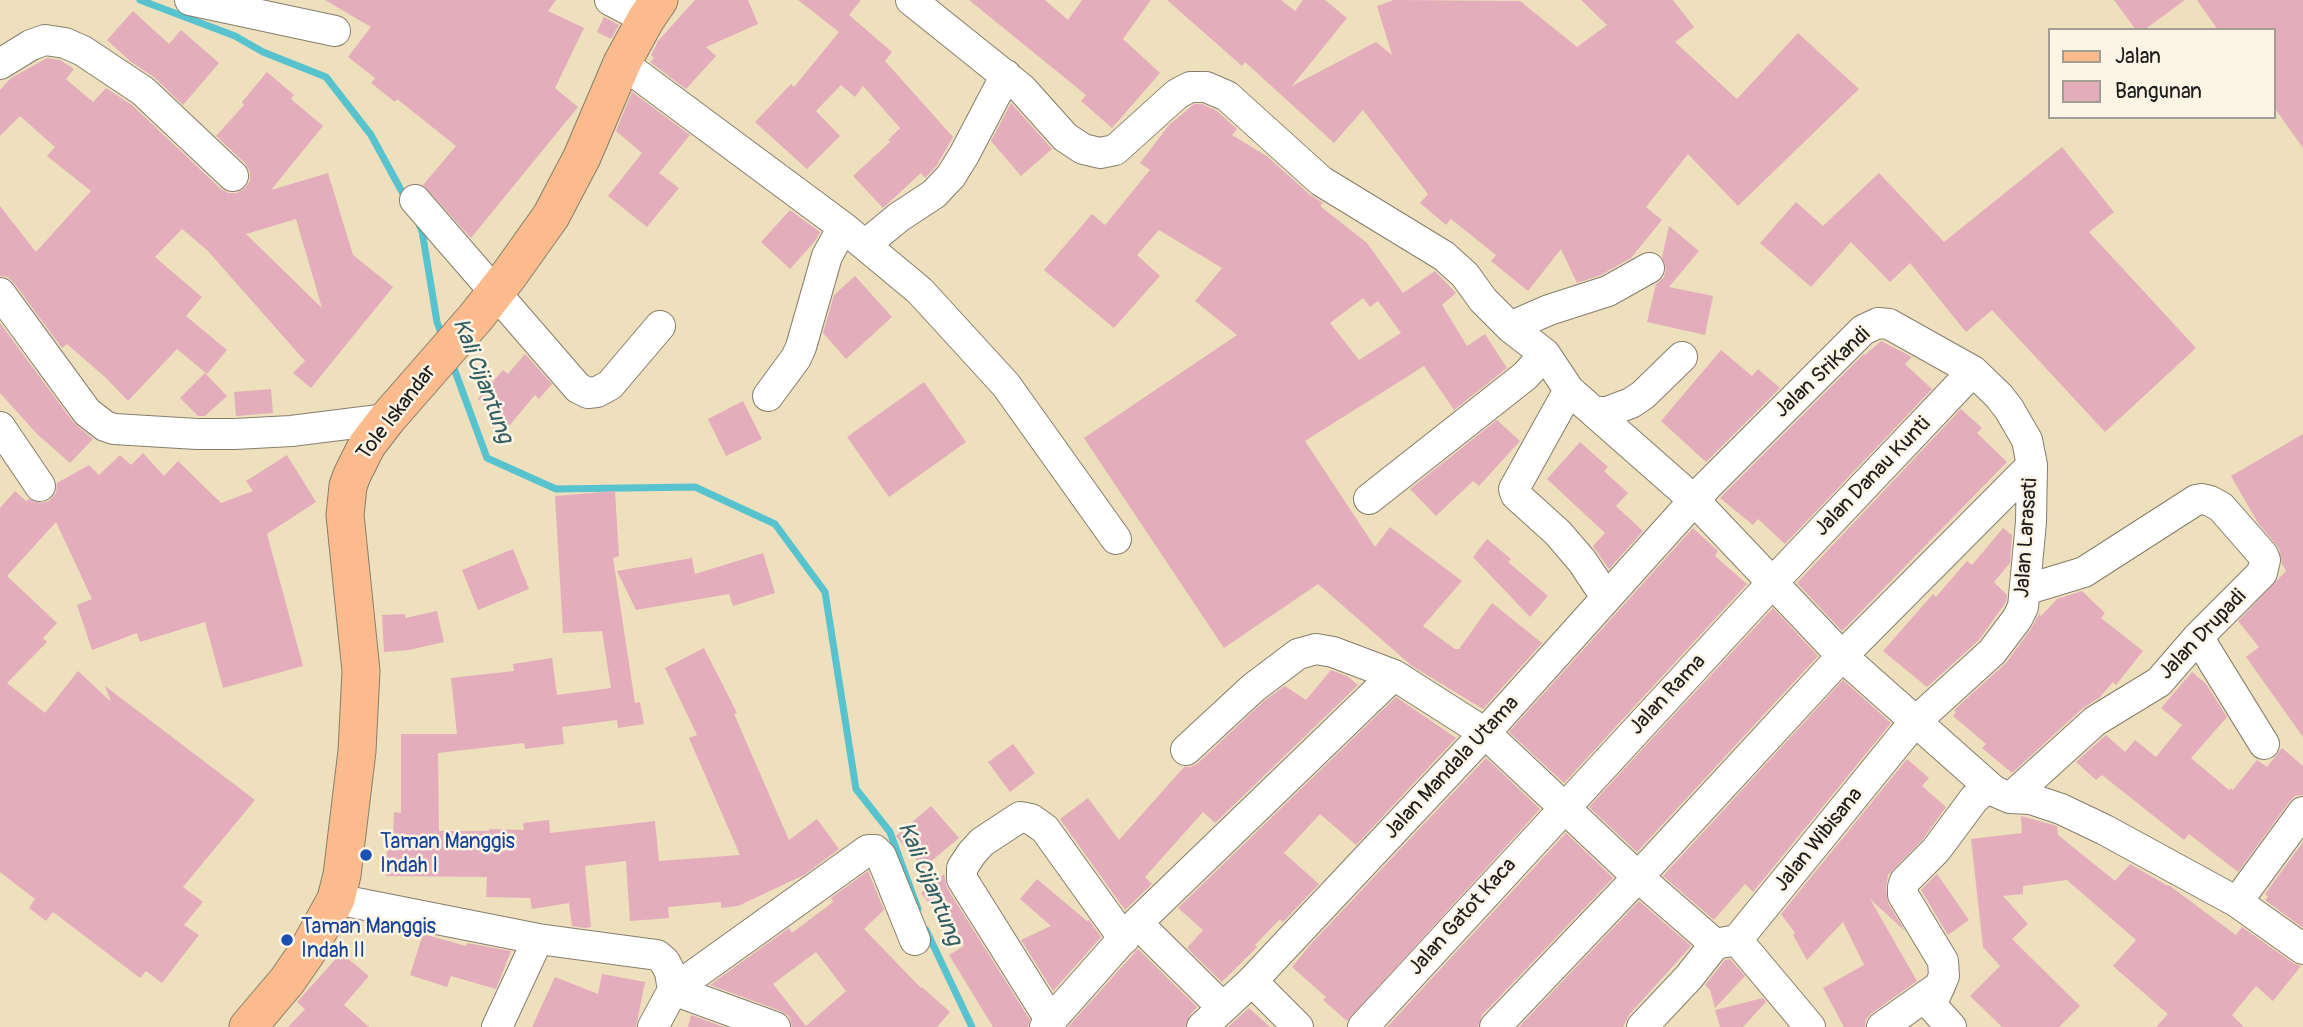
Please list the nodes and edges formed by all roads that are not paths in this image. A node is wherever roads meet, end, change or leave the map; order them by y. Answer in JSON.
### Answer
{"nodes":[{"id":1,"x":190,"y":0,"type":"edge"},
{"id":2,"x":610,"y":0,"type":"edge"},
{"id":3,"x":911,"y":0,"type":"edge"},
{"id":4,"x":653,"y":9,"type":"edge"},
{"id":5,"x":335,"y":30,"type":"dead end"},
{"id":6,"x":622,"y":63,"type":"junction"},
{"id":7,"x":0,"y":64,"type":"edge"},
{"id":8,"x":1006,"y":75,"type":"junction"},
{"id":9,"x":233,"y":176,"type":"dead end"},
{"id":10,"x":415,"y":200,"type":"dead end"},
{"id":11,"x":854,"y":236,"type":"junction"},
{"id":12,"x":1649,"y":268,"type":"dead end"},
{"id":13,"x":2,"y":300,"type":"edge"},
{"id":14,"x":486,"y":304,"type":"junction"},
{"id":15,"x":660,"y":326,"type":"dead end"},
{"id":16,"x":1510,"y":327,"type":"junction"},
{"id":17,"x":1545,"y":354,"type":"junction"},
{"id":18,"x":1682,"y":357,"type":"dead end"},
{"id":19,"x":1973,"y":371,"type":"junction"},
{"id":20,"x":1569,"y":390,"type":"junction"},
{"id":21,"x":768,"y":396,"type":"dead end"},
{"id":22,"x":394,"y":409,"type":"junction"},
{"id":23,"x":1595,"y":412,"type":"junction"},
{"id":24,"x":0,"y":427,"type":"edge"},
{"id":25,"x":2032,"y":464,"type":"junction"},
{"id":26,"x":40,"y":486,"type":"dead end"},
{"id":27,"x":1369,"y":499,"type":"dead end"},
{"id":28,"x":1694,"y":500,"type":"junction"},
{"id":29,"x":1116,"y":539,"type":"dead end"},
{"id":30,"x":1773,"y":582,"type":"junction"},
{"id":31,"x":2025,"y":590,"type":"junction"},
{"id":32,"x":1606,"y":597,"type":"junction"},
{"id":33,"x":2198,"y":637,"type":"junction"},
{"id":34,"x":1842,"y":656,"type":"junction"},
{"id":35,"x":1394,"y":675,"type":"junction"},
{"id":36,"x":1915,"y":722,"type":"junction"},
{"id":37,"x":1485,"y":733,"type":"junction"},
{"id":38,"x":2264,"y":744,"type":"dead end"},
{"id":39,"x":1186,"y":750,"type":"dead end"},
{"id":40,"x":1999,"y":792,"type":"junction"},
{"id":41,"x":1564,"y":807,"type":"junction"},
{"id":42,"x":2303,"y":812,"type":"edge"},
{"id":43,"x":1638,"y":877,"type":"junction"},
{"id":44,"x":336,"y":899,"type":"junction"},
{"id":45,"x":2237,"y":902,"type":"junction"},
{"id":46,"x":1131,"y":931,"type":"junction"},
{"id":47,"x":538,"y":939,"type":"junction"},
{"id":48,"x":915,"y":940,"type":"dead end"},
{"id":49,"x":1726,"y":942,"type":"junction"},
{"id":50,"x":2303,"y":949,"type":"edge"},
{"id":51,"x":1252,"y":981,"type":"junction"},
{"id":52,"x":1940,"y":986,"type":"junction"},
{"id":53,"x":673,"y":990,"type":"junction"},
{"id":54,"x":1212,"y":1017,"type":"edge"},
{"id":55,"x":1048,"y":1024,"type":"edge"},
{"id":56,"x":248,"y":1027,"type":"edge"},
{"id":57,"x":497,"y":1027,"type":"edge"},
{"id":58,"x":653,"y":1027,"type":"edge"},
{"id":59,"x":775,"y":1027,"type":"edge"},
{"id":60,"x":1298,"y":1027,"type":"edge"},
{"id":61,"x":1363,"y":1027,"type":"edge"},
{"id":62,"x":1495,"y":1027,"type":"edge"},
{"id":63,"x":1643,"y":1027,"type":"edge"},
{"id":64,"x":1810,"y":1027,"type":"edge"},
{"id":65,"x":1882,"y":1027,"type":"edge"},
{"id":66,"x":1951,"y":1027,"type":"edge"}],
"edges":[{"from":1,"to":5,"type":"street"},
{"from":2,"to":4,"type":"street"},
{"from":3,"to":8,"type":"street"},
{"from":4,"to":6,"type":"main road","name":"Tole Iskandar"},
{"from":6,"to":11,"type":"street"},
{"from":6,"to":14,"type":"main road","name":"Tole Iskandar"},
{"from":7,"to":9,"type":"street"},
{"from":8,"to":11,"type":"street"},
{"from":8,"to":16,"type":"street"},
{"from":10,"to":14,"type":"street"},
{"from":11,"to":21,"type":"street"},
{"from":11,"to":29,"type":"street"},
{"from":12,"to":16,"type":"street"},
{"from":13,"to":22,"type":"street"},
{"from":14,"to":15,"type":"street"},
{"from":14,"to":22,"type":"main road","name":"Tole Iskandar"},
{"from":16,"to":17,"type":"street"},
{"from":17,"to":20,"type":"street"},
{"from":17,"to":27,"type":"street"},
{"from":18,"to":23,"type":"street"},
{"from":19,"to":25,"type":"street","name":"Jalan Larasati"},
{"from":19,"to":28,"type":"street","name":"Jalan SriKandi"},
{"from":19,"to":30,"type":"street","name":"Jalan Danau Kunti"},
{"from":20,"to":23,"type":"street"},
{"from":20,"to":32,"type":"street"},
{"from":22,"to":44,"type":"main road","name":"Tole Iskandar"},
{"from":23,"to":28,"type":"street"},
{"from":24,"to":26,"type":"street"},
{"from":25,"to":31,"type":"street","name":"Jalan Larasati"},
{"from":25,"to":34,"type":"street"},
{"from":28,"to":30,"type":"street"},
{"from":28,"to":32,"type":"street","name":"Jalan Mandala Utama"},
{"from":30,"to":34,"type":"street"},
{"from":30,"to":41,"type":"street","name":"Jalan Rama"},
{"from":31,"to":33,"type":"street","name":"Jalan Drupadi"},
{"from":31,"to":36,"type":"street","name":"Jalan Larasati"},
{"from":32,"to":37,"type":"street","name":"Jalan Mandala Utama"},
{"from":33,"to":38,"type":"street"},
{"from":33,"to":40,"type":"street","name":"Jalan Drupadi"},
{"from":34,"to":36,"type":"street"},
{"from":34,"to":43,"type":"street"},
{"from":35,"to":37,"type":"street"},
{"from":35,"to":39,"type":"street"},
{"from":35,"to":46,"type":"street"},
{"from":36,"to":40,"type":"street"},
{"from":36,"to":49,"type":"street","name":"Jalan Wibisana"},
{"from":37,"to":41,"type":"street"},
{"from":37,"to":51,"type":"street","name":"Jalan Mandala Utama"},
{"from":40,"to":45,"type":"street"},
{"from":40,"to":52,"type":"street","name":"Jalan Drupadi"},
{"from":41,"to":43,"type":"street"},
{"from":41,"to":61,"type":"street","name":"Jalan Gatot Kaca"},
{"from":42,"to":45,"type":"street"},
{"from":43,"to":49,"type":"street"},
{"from":43,"to":62,"type":"street"},
{"from":44,"to":47,"type":"street"},
{"from":44,"to":56,"type":"main road","name":"Tole Iskandar"},
{"from":45,"to":50,"type":"street"},
{"from":46,"to":54,"type":"street"},
{"from":46,"to":55,"type":"street"},
{"from":46,"to":55,"type":"street"},
{"from":47,"to":53,"type":"street"},
{"from":47,"to":57,"type":"street"},
{"from":48,"to":53,"type":"street"},
{"from":49,"to":63,"type":"street","name":"Jalan Wibisana"},
{"from":49,"to":64,"type":"street"},
{"from":51,"to":54,"type":"street","name":"Jalan Mandala Utama"},
{"from":51,"to":60,"type":"street"},
{"from":52,"to":65,"type":"street"},
{"from":52,"to":66,"type":"street"},
{"from":53,"to":58,"type":"street"},
{"from":53,"to":59,"type":"street"}]}
